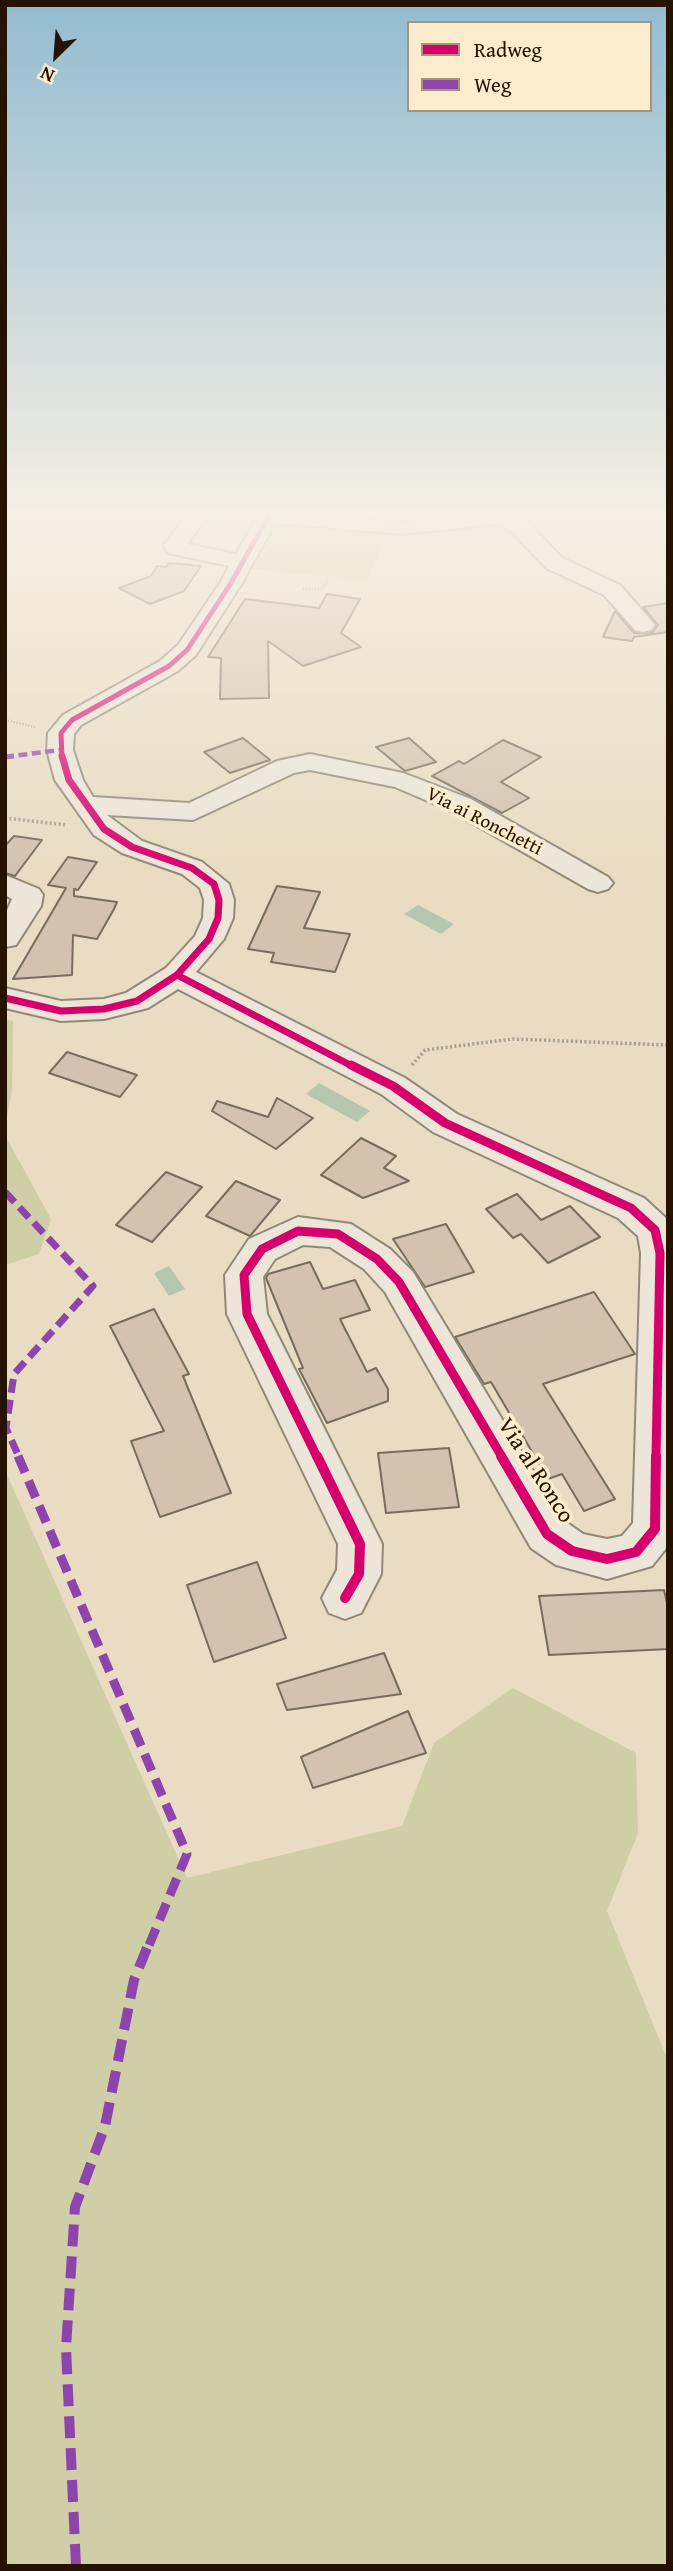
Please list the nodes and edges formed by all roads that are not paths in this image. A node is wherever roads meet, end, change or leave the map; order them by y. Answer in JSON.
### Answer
{"nodes":[{"id":1,"x":201,"y":632,"type":"edge"},
{"id":2,"x":89,"y":811,"type":"junction"},
{"id":3,"x":598,"y":883,"type":"dead end"},
{"id":4,"x":5,"y":884,"type":"edge"},
{"id":5,"x":5,"y":938,"type":"edge"},
{"id":6,"x":177,"y":975,"type":"junction"},
{"id":7,"x":5,"y":998,"type":"edge"},
{"id":8,"x":631,"y":1208,"type":"junction"},
{"id":9,"x":668,"y":1227,"type":"edge"},
{"id":10,"x":345,"y":1598,"type":"dead end"}],
"edges":[{"from":1,"to":2,"type":"street"},
{"from":2,"to":3,"type":"street","name":"Via ai Ronchetti"},
{"from":2,"to":6,"type":"street"},
{"from":4,"to":5,"type":"street"},
{"from":6,"to":7,"type":"street"},
{"from":6,"to":8,"type":"street","name":"Via al Ronco"},
{"from":8,"to":9,"type":"street"},
{"from":8,"to":10,"type":"street","name":"Via al Ronco"}]}
